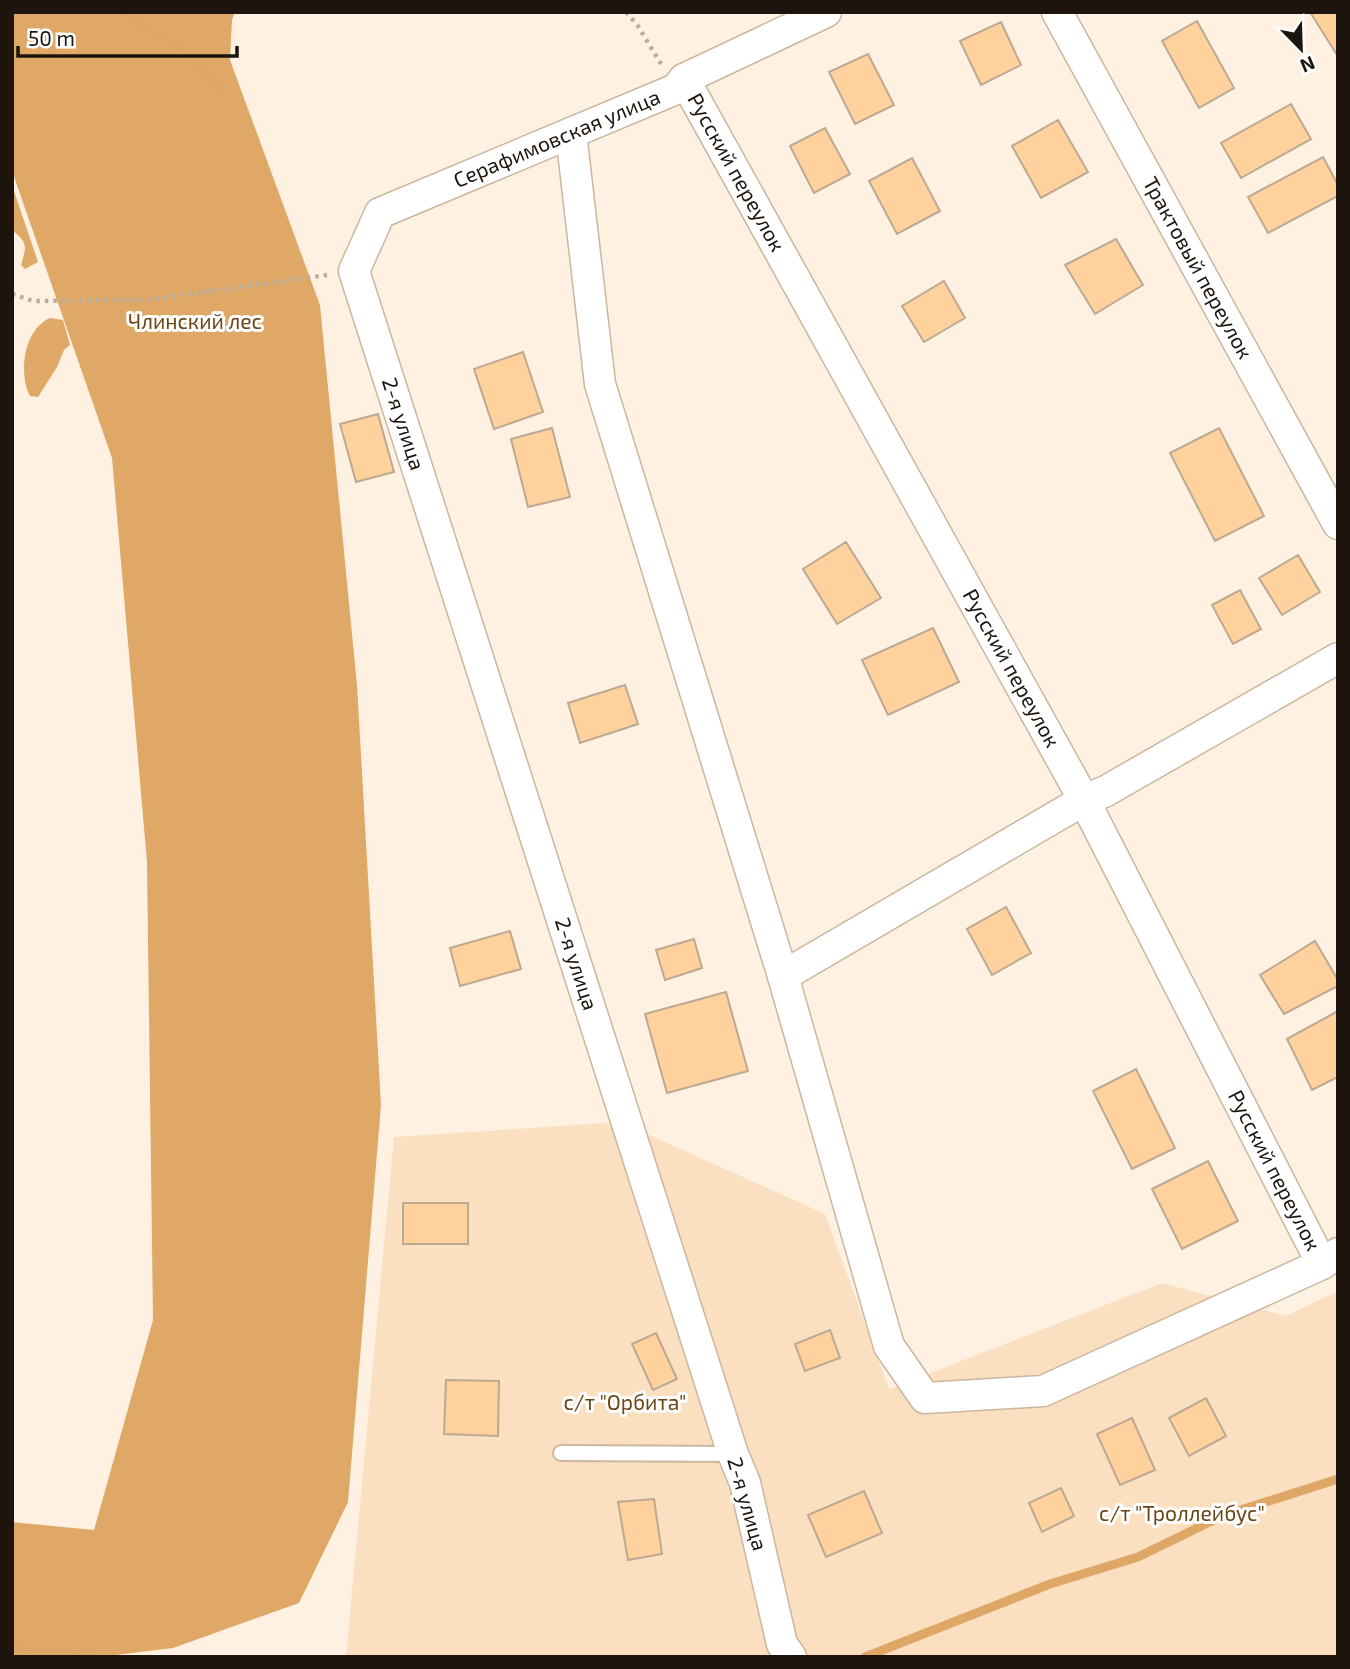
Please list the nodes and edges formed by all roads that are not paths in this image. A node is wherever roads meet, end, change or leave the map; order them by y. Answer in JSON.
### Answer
{"nodes":[{"id":1,"x":826,"y":12,"type":"edge"},
{"id":2,"x":1057,"y":12,"type":"edge"},
{"id":3,"x":680,"y":84,"type":"junction"},
{"id":4,"x":571,"y":133,"type":"junction"},
{"id":5,"x":354,"y":271,"type":"joint"},
{"id":6,"x":1338,"y":524,"type":"edge"},
{"id":7,"x":1338,"y":658,"type":"edge"},
{"id":8,"x":1084,"y":800,"type":"junction"},
{"id":9,"x":782,"y":976,"type":"junction"},
{"id":10,"x":1330,"y":1259,"type":"edge"},
{"id":11,"x":561,"y":1453,"type":"dead end"},
{"id":12,"x":733,"y":1454,"type":"junction"},
{"id":13,"x":791,"y":1657,"type":"edge"}],
"edges":[{"from":1,"to":3,"type":"street","name":"Серафимовская улица"},
{"from":2,"to":6,"type":"street","name":"Трактовый переулок"},
{"from":3,"to":4,"type":"street","name":"Серафимовская улица"},
{"from":3,"to":8,"type":"street","name":"Русский переулок"},
{"from":4,"to":5,"type":"street","name":"Серафимовская улица"},
{"from":4,"to":9,"type":"street"},
{"from":5,"to":12,"type":"street","name":"2-я улица"},
{"from":7,"to":8,"type":"street"},
{"from":8,"to":9,"type":"street"},
{"from":8,"to":10,"type":"street","name":"Русский переулок"},
{"from":9,"to":10,"type":"street"},
{"from":11,"to":12,"type":"lane"},
{"from":12,"to":13,"type":"street","name":"2-я улица"}]}
